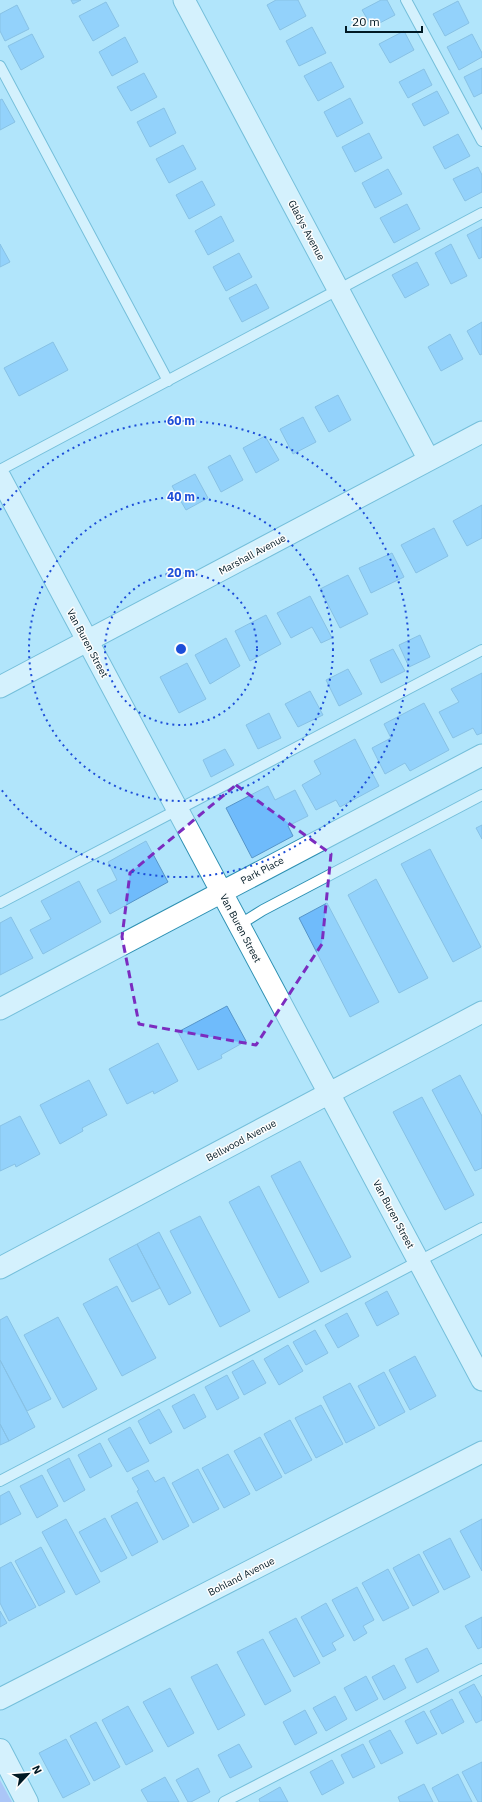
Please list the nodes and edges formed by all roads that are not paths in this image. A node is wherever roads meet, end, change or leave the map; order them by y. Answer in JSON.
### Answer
{"nodes":[{"id":1,"x":184,"y":0,"type":"edge"},
{"id":2,"x":406,"y":0,"type":"edge"},
{"id":3,"x":0,"y":66,"type":"edge"},
{"id":4,"x":482,"y":141,"type":"edge"},
{"id":5,"x":482,"y":213,"type":"edge"},
{"id":6,"x":338,"y":290,"type":"junction"},
{"id":7,"x":168,"y":381,"type":"junction"},
{"id":8,"x":482,"y":432,"type":"edge"},
{"id":9,"x":429,"y":460,"type":"junction"},
{"id":10,"x":0,"y":470,"type":"edge"},
{"id":11,"x":0,"y":476,"type":"edge"},
{"id":12,"x":87,"y":642,"type":"junction"},
{"id":13,"x":482,"y":650,"type":"edge"},
{"id":14,"x":0,"y":688,"type":"edge"},
{"id":15,"x":482,"y":755,"type":"edge"},
{"id":16,"x":482,"y":795,"type":"edge"},
{"id":17,"x":178,"y":810,"type":"junction"},
{"id":18,"x":221,"y":892,"type":"junction"},
{"id":19,"x":0,"y":903,"type":"edge"},
{"id":20,"x":240,"y":926,"type":"junction"},
{"id":21,"x":0,"y":1009,"type":"edge"},
{"id":22,"x":482,"y":1012,"type":"edge"},
{"id":23,"x":329,"y":1093,"type":"junction"},
{"id":24,"x":482,"y":1228,"type":"edge"},
{"id":25,"x":419,"y":1262,"type":"junction"},
{"id":26,"x":0,"y":1268,"type":"edge"},
{"id":27,"x":482,"y":1380,"type":"edge"},
{"id":28,"x":482,"y":1452,"type":"edge"},
{"id":29,"x":0,"y":1480,"type":"edge"},
{"id":30,"x":482,"y":1668,"type":"edge"},
{"id":31,"x":0,"y":1699,"type":"edge"},
{"id":32,"x":0,"y":1750,"type":"edge"},
{"id":33,"x":27,"y":1802,"type":"edge"},
{"id":34,"x":224,"y":1802,"type":"edge"}],
"edges":[{"from":1,"to":6,"type":"street","name":"Gladys Avenue"},
{"from":2,"to":4,"type":"lane"},
{"from":3,"to":7,"type":"lane"},
{"from":5,"to":6,"type":"lane"},
{"from":6,"to":7,"type":"lane"},
{"from":6,"to":9,"type":"street","name":"Gladys Avenue"},
{"from":7,"to":10,"type":"lane"},
{"from":8,"to":9,"type":"street","name":"Marshall Avenue"},
{"from":9,"to":12,"type":"street","name":"Marshall Avenue"},
{"from":11,"to":12,"type":"street","name":"Van Buren Street"},
{"from":12,"to":14,"type":"street","name":"Marshall Avenue"},
{"from":12,"to":17,"type":"street","name":"Van Buren Street"},
{"from":13,"to":17,"type":"lane"},
{"from":15,"to":18,"type":"street","name":"Park Place"},
{"from":16,"to":20,"type":"lane"},
{"from":17,"to":18,"type":"street","name":"Van Buren Street"},
{"from":17,"to":19,"type":"lane"},
{"from":18,"to":20,"type":"street","name":"Van Buren Street"},
{"from":18,"to":21,"type":"street","name":"Park Place"},
{"from":20,"to":23,"type":"street","name":"Van Buren Street"},
{"from":22,"to":23,"type":"street","name":"Bellwood Avenue"},
{"from":23,"to":25,"type":"street","name":"Van Buren Street"},
{"from":23,"to":26,"type":"street","name":"Bellwood Avenue"},
{"from":24,"to":25,"type":"lane"},
{"from":25,"to":27,"type":"street","name":"Van Buren Street"},
{"from":25,"to":29,"type":"lane"},
{"from":28,"to":31,"type":"street","name":"Bohland Avenue"},
{"from":30,"to":34,"type":"lane"},
{"from":32,"to":33,"type":"street"}]}
